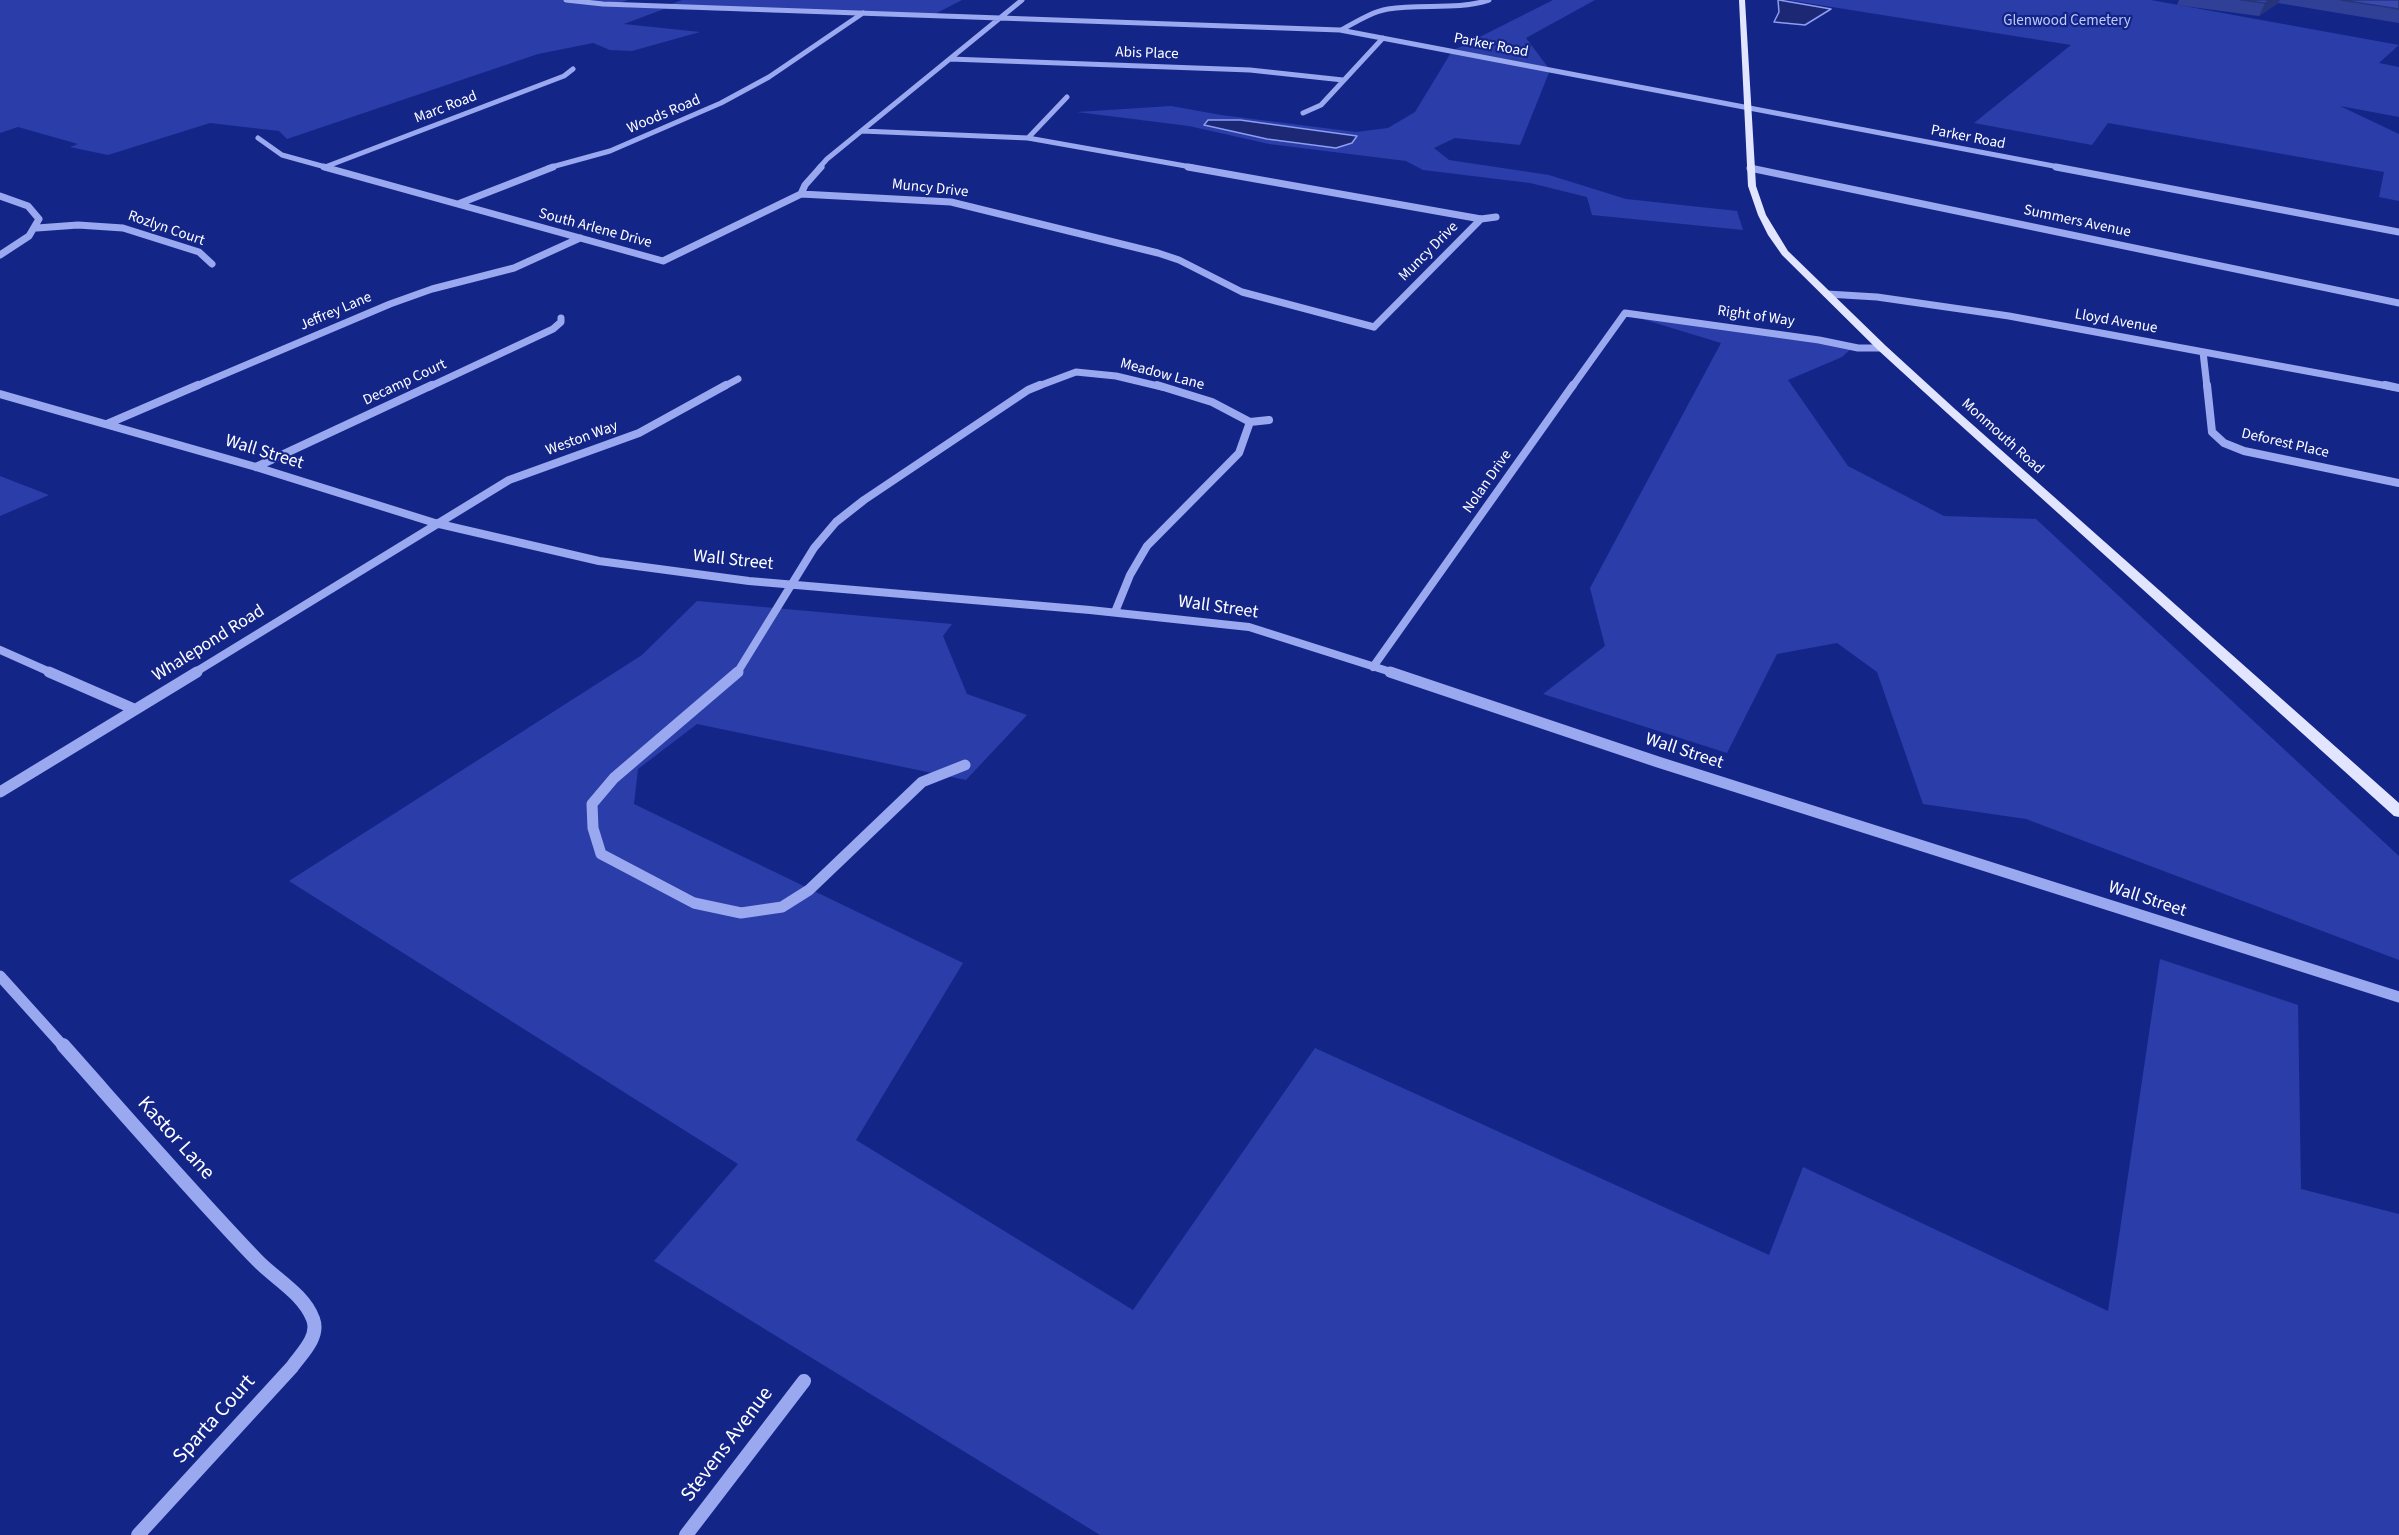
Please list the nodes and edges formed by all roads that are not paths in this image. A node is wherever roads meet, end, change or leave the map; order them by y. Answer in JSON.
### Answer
{"nodes":[{"id":1,"x":566,"y":0,"type":"edge"},
{"id":2,"x":1022,"y":0,"type":"edge"},
{"id":3,"x":1489,"y":0,"type":"edge"},
{"id":4,"x":1742,"y":0,"type":"edge"},
{"id":5,"x":863,"y":13,"type":"junction"},
{"id":6,"x":1002,"y":17,"type":"junction"},
{"id":7,"x":1340,"y":30,"type":"junction"},
{"id":8,"x":1383,"y":38,"type":"junction"},
{"id":9,"x":950,"y":59,"type":"junction"},
{"id":10,"x":573,"y":69,"type":"dead end"},
{"id":11,"x":1343,"y":80,"type":"junction"},
{"id":12,"x":1067,"y":98,"type":"dead end"},
{"id":13,"x":1748,"y":108,"type":"junction"},
{"id":14,"x":1303,"y":113,"type":"dead end"},
{"id":15,"x":862,"y":131,"type":"junction"},
{"id":16,"x":258,"y":138,"type":"dead end"},
{"id":17,"x":1028,"y":138,"type":"junction"},
{"id":18,"x":324,"y":167,"type":"junction"},
{"id":19,"x":1750,"y":168,"type":"junction"},
{"id":20,"x":801,"y":194,"type":"junction"},
{"id":21,"x":0,"y":196,"type":"edge"},
{"id":22,"x":458,"y":204,"type":"junction"},
{"id":23,"x":1496,"y":217,"type":"dead end"},
{"id":24,"x":1481,"y":219,"type":"junction"},
{"id":25,"x":37,"y":228,"type":"junction"},
{"id":26,"x":2399,"y":232,"type":"edge"},
{"id":27,"x":580,"y":238,"type":"junction"},
{"id":28,"x":0,"y":255,"type":"edge"},
{"id":29,"x":212,"y":264,"type":"dead end"},
{"id":30,"x":1827,"y":294,"type":"junction"},
{"id":31,"x":2399,"y":303,"type":"edge"},
{"id":32,"x":1625,"y":313,"type":"joint"},
{"id":33,"x":561,"y":318,"type":"dead end"},
{"id":34,"x":1374,"y":327,"type":"junction"},
{"id":35,"x":1381,"y":334,"type":"dead end"},
{"id":36,"x":1882,"y":348,"type":"junction"},
{"id":37,"x":2203,"y":352,"type":"junction"},
{"id":38,"x":1072,"y":362,"type":"dead end"},
{"id":39,"x":1076,"y":372,"type":"junction"},
{"id":40,"x":738,"y":379,"type":"dead end"},
{"id":41,"x":2399,"y":388,"type":"edge"},
{"id":42,"x":0,"y":394,"type":"edge"},
{"id":43,"x":1269,"y":420,"type":"dead end"},
{"id":44,"x":1250,"y":422,"type":"junction"},
{"id":45,"x":107,"y":424,"type":"junction"},
{"id":46,"x":256,"y":467,"type":"junction"},
{"id":47,"x":2399,"y":483,"type":"edge"},
{"id":48,"x":435,"y":523,"type":"junction"},
{"id":49,"x":792,"y":583,"type":"junction"},
{"id":50,"x":1115,"y":612,"type":"junction"},
{"id":51,"x":0,"y":650,"type":"edge"},
{"id":52,"x":1374,"y":667,"type":"junction"},
{"id":53,"x":134,"y":709,"type":"junction"},
{"id":54,"x":965,"y":765,"type":"dead end"},
{"id":55,"x":0,"y":792,"type":"edge"},
{"id":56,"x":2399,"y":812,"type":"edge"},
{"id":57,"x":0,"y":976,"type":"edge"},
{"id":58,"x":2399,"y":997,"type":"edge"},
{"id":59,"x":315,"y":1329,"type":"joint"},
{"id":60,"x":804,"y":1381,"type":"dead end"},
{"id":61,"x":138,"y":1535,"type":"edge"},
{"id":62,"x":686,"y":1535,"type":"edge"}],
"edges":[{"from":1,"to":5,"type":"street","name":"Parker Road"},
{"from":2,"to":6,"type":"street","name":"South Arlene Drive"},
{"from":3,"to":7,"type":"street"},
{"from":4,"to":13,"type":"main road","name":"Monmouth Road"},
{"from":5,"to":6,"type":"street","name":"Parker Road"},
{"from":5,"to":22,"type":"street","name":"Woods Road"},
{"from":6,"to":7,"type":"street","name":"Parker Road"},
{"from":6,"to":9,"type":"street","name":"South Arlene Drive"},
{"from":7,"to":8,"type":"street","name":"Parker Road"},
{"from":8,"to":11,"type":"street"},
{"from":8,"to":13,"type":"street","name":"Parker Road"},
{"from":9,"to":11,"type":"street","name":"Abis Place"},
{"from":9,"to":15,"type":"street","name":"South Arlene Drive"},
{"from":10,"to":18,"type":"street","name":"Marc Road"},
{"from":11,"to":14,"type":"street"},
{"from":12,"to":17,"type":"street"},
{"from":13,"to":19,"type":"main road","name":"Monmouth Road"},
{"from":13,"to":26,"type":"street","name":"Parker Road"},
{"from":15,"to":17,"type":"street","name":"Muncy Drive"},
{"from":15,"to":20,"type":"street","name":"South Arlene Drive"},
{"from":16,"to":18,"type":"street","name":"South Arlene Drive"},
{"from":17,"to":24,"type":"street","name":"Muncy Drive"},
{"from":18,"to":22,"type":"street","name":"South Arlene Drive"},
{"from":19,"to":30,"type":"main road","name":"Monmouth Road"},
{"from":19,"to":31,"type":"street","name":"Summers Avenue"},
{"from":20,"to":27,"type":"street","name":"South Arlene Drive"},
{"from":20,"to":34,"type":"street","name":"Muncy Drive"},
{"from":21,"to":25,"type":"street"},
{"from":22,"to":27,"type":"street","name":"South Arlene Drive"},
{"from":23,"to":24,"type":"street"},
{"from":24,"to":34,"type":"street","name":"Muncy Drive"},
{"from":25,"to":28,"type":"street"},
{"from":25,"to":29,"type":"street","name":"Rozlyn Court"},
{"from":27,"to":45,"type":"street","name":"Jeffrey Lane"},
{"from":30,"to":36,"type":"main road","name":"Monmouth Road"},
{"from":30,"to":37,"type":"street","name":"Lloyd Avenue"},
{"from":32,"to":36,"type":"street","name":"Right of Way"},
{"from":32,"to":52,"type":"street","name":"Nolan Drive"},
{"from":33,"to":46,"type":"street","name":"Decamp Court"},
{"from":34,"to":35,"type":"street"},
{"from":36,"to":56,"type":"main road","name":"Monmouth Road"},
{"from":37,"to":41,"type":"street","name":"Lloyd Avenue"},
{"from":37,"to":47,"type":"street","name":"Deforest Place"},
{"from":38,"to":39,"type":"street"},
{"from":39,"to":44,"type":"street","name":"Meadow Lane"},
{"from":39,"to":49,"type":"street","name":"Meadow Lane"},
{"from":40,"to":48,"type":"street","name":"Weston Way"},
{"from":42,"to":45,"type":"street","name":"Wall Street"},
{"from":43,"to":44,"type":"street"},
{"from":44,"to":50,"type":"street"},
{"from":45,"to":46,"type":"street","name":"Wall Street"},
{"from":46,"to":48,"type":"street","name":"Wall Street"},
{"from":48,"to":49,"type":"street","name":"Wall Street"},
{"from":48,"to":53,"type":"street","name":"Whalepond Road"},
{"from":49,"to":50,"type":"street","name":"Wall Street"},
{"from":49,"to":54,"type":"street","name":"Meadow Lane"},
{"from":50,"to":52,"type":"street","name":"Wall Street"},
{"from":51,"to":53,"type":"street"},
{"from":52,"to":58,"type":"street","name":"Wall Street"},
{"from":53,"to":55,"type":"street","name":"Whalepond Road"},
{"from":57,"to":59,"type":"street","name":"Kastor Lane"},
{"from":59,"to":61,"type":"street","name":"Sparta Court"},
{"from":60,"to":62,"type":"street","name":"Stevens Avenue"}]}
